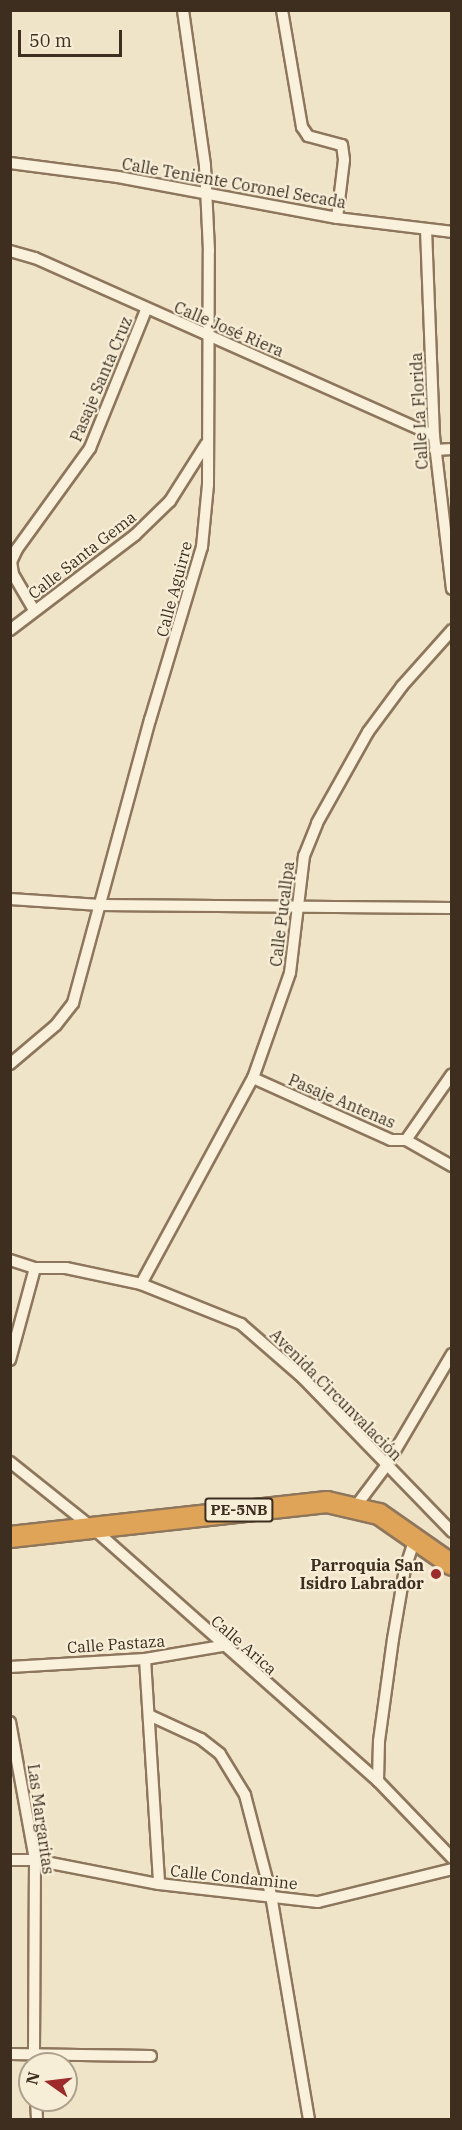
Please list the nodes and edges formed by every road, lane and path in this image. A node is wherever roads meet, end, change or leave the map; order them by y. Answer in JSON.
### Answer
{"nodes":[{"id":1,"x":183,"y":10,"type":"edge"},
{"id":2,"x":282,"y":10,"type":"edge"},
{"id":3,"x":10,"y":163,"type":"edge"},
{"id":4,"x":207,"y":195,"type":"junction"},
{"id":5,"x":337,"y":218,"type":"junction"},
{"id":6,"x":426,"y":229,"type":"junction"},
{"id":7,"x":452,"y":232,"type":"edge"},
{"id":8,"x":10,"y":251,"type":"edge"},
{"id":9,"x":146,"y":310,"type":"junction"},
{"id":10,"x":206,"y":334,"type":"junction"},
{"id":11,"x":434,"y":436,"type":"junction"},
{"id":12,"x":208,"y":441,"type":"junction"},
{"id":13,"x":452,"y":449,"type":"edge"},
{"id":14,"x":435,"y":450,"type":"junction"},
{"id":15,"x":452,"y":589,"type":"edge"},
{"id":16,"x":34,"y":610,"type":"junction"},
{"id":17,"x":10,"y":630,"type":"edge"},
{"id":18,"x":452,"y":630,"type":"edge"},
{"id":19,"x":10,"y":899,"type":"edge"},
{"id":20,"x":100,"y":905,"type":"junction"},
{"id":21,"x":296,"y":909,"type":"junction"},
{"id":22,"x":452,"y":909,"type":"edge"},
{"id":23,"x":10,"y":1064,"type":"edge"},
{"id":24,"x":452,"y":1074,"type":"edge"},
{"id":25,"x":253,"y":1078,"type":"junction"},
{"id":26,"x":406,"y":1140,"type":"junction"},
{"id":27,"x":452,"y":1166,"type":"edge"},
{"id":28,"x":10,"y":1260,"type":"edge"},
{"id":29,"x":35,"y":1268,"type":"junction"},
{"id":30,"x":141,"y":1284,"type":"junction"},
{"id":31,"x":452,"y":1354,"type":"edge"},
{"id":32,"x":10,"y":1360,"type":"edge"},
{"id":33,"x":10,"y":1462,"type":"edge"},
{"id":34,"x":386,"y":1466,"type":"junction"},
{"id":35,"x":357,"y":1506,"type":"junction"},
{"id":36,"x":94,"y":1529,"type":"junction"},
{"id":37,"x":452,"y":1532,"type":"edge"},
{"id":38,"x":10,"y":1537,"type":"edge"},
{"id":39,"x":415,"y":1539,"type":"junction"},
{"id":40,"x":452,"y":1565,"type":"edge"},
{"id":41,"x":222,"y":1646,"type":"junction"},
{"id":42,"x":145,"y":1659,"type":"junction"},
{"id":43,"x":10,"y":1667,"type":"edge"},
{"id":44,"x":152,"y":1716,"type":"junction"},
{"id":45,"x":10,"y":1722,"type":"edge"},
{"id":46,"x":378,"y":1781,"type":"junction"},
{"id":47,"x":452,"y":1858,"type":"edge"},
{"id":48,"x":10,"y":1860,"type":"edge"},
{"id":49,"x":35,"y":1860,"type":"junction"},
{"id":50,"x":452,"y":1869,"type":"edge"},
{"id":51,"x":159,"y":1884,"type":"junction"},
{"id":52,"x":271,"y":1895,"type":"junction"},
{"id":53,"x":34,"y":2052,"type":"edge"},
{"id":54,"x":151,"y":2056,"type":"dead end"},
{"id":55,"x":78,"y":2058,"type":"edge"},
{"id":56,"x":309,"y":2120,"type":"edge"}],
"edges":[{"from":1,"to":4,"type":"street","name":"Calle Aguirre"},
{"from":2,"to":5,"type":"street"},
{"from":3,"to":4,"type":"street","name":"Calle Teniente Coronel Secada"},
{"from":4,"to":5,"type":"street","name":"Calle Teniente Coronel Secada"},
{"from":4,"to":10,"type":"street","name":"Calle Aguirre"},
{"from":5,"to":6,"type":"street","name":"Calle Teniente Coronel Secada"},
{"from":6,"to":7,"type":"street","name":"Calle Teniente Coronel Secada"},
{"from":6,"to":11,"type":"street","name":"Calle La Florida"},
{"from":8,"to":9,"type":"street","name":"Calle José Riera"},
{"from":9,"to":10,"type":"street","name":"Calle José Riera"},
{"from":9,"to":16,"type":"street","name":"Pasaje Santa Cruz"},
{"from":10,"to":11,"type":"street","name":"Calle José Riera"},
{"from":10,"to":12,"type":"street","name":"Calle Aguirre"},
{"from":11,"to":14,"type":"street","name":"Calle La Florida"},
{"from":12,"to":16,"type":"street","name":"Calle Santa Gema"},
{"from":12,"to":20,"type":"street","name":"Calle Aguirre"},
{"from":13,"to":14,"type":"street"},
{"from":14,"to":15,"type":"street","name":"Calle La Florida"},
{"from":16,"to":17,"type":"street","name":"Calle Santa Gema"},
{"from":18,"to":21,"type":"street","name":"Calle Pucallpa"},
{"from":19,"to":20,"type":"street"},
{"from":20,"to":21,"type":"street"},
{"from":20,"to":23,"type":"street","name":"Calle Aguirre"},
{"from":21,"to":22,"type":"street"},
{"from":21,"to":25,"type":"street","name":"Calle Pucallpa"},
{"from":24,"to":26,"type":"street"},
{"from":25,"to":26,"type":"street","name":"Pasaje Antenas"},
{"from":25,"to":30,"type":"street","name":"Calle Pucallpa"},
{"from":26,"to":27,"type":"street","name":"Pasaje Antenas"},
{"from":28,"to":29,"type":"street","name":"Avenida Circunvalación"},
{"from":29,"to":30,"type":"street","name":"Avenida Circunvalación"},
{"from":29,"to":32,"type":"street"},
{"from":30,"to":34,"type":"street","name":"Avenida Circunvalación"},
{"from":31,"to":34,"type":"street"},
{"from":33,"to":36,"type":"street","name":"Calle Arica"},
{"from":34,"to":35,"type":"street"},
{"from":34,"to":37,"type":"street","name":"Avenida Circunvalación"},
{"from":35,"to":36,"type":"highway","number":"PE-5NB"},
{"from":35,"to":39,"type":"highway","number":"PE-5NB"},
{"from":36,"to":38,"type":"highway","number":"PE-5NB"},
{"from":36,"to":41,"type":"street","name":"Calle Arica"},
{"from":39,"to":40,"type":"highway","number":"PE-5NB"},
{"from":39,"to":46,"type":"street"},
{"from":41,"to":42,"type":"street","name":"Calle Pastaza"},
{"from":41,"to":46,"type":"street","name":"Calle Arica"},
{"from":42,"to":43,"type":"street","name":"Calle Pastaza"},
{"from":42,"to":44,"type":"street"},
{"from":44,"to":51,"type":"street"},
{"from":44,"to":52,"type":"street"},
{"from":45,"to":49,"type":"street","name":"Las Margaritas"},
{"from":46,"to":47,"type":"street","name":"Calle Arica"},
{"from":48,"to":49,"type":"street","name":"Calle Condamine"},
{"from":49,"to":51,"type":"street","name":"Calle Condamine"},
{"from":49,"to":53,"type":"street","name":"Las Margaritas"},
{"from":50,"to":52,"type":"street","name":"Calle Condamine"},
{"from":51,"to":52,"type":"street","name":"Calle Condamine"},
{"from":52,"to":56,"type":"street"},
{"from":54,"to":55,"type":"street"}]}
